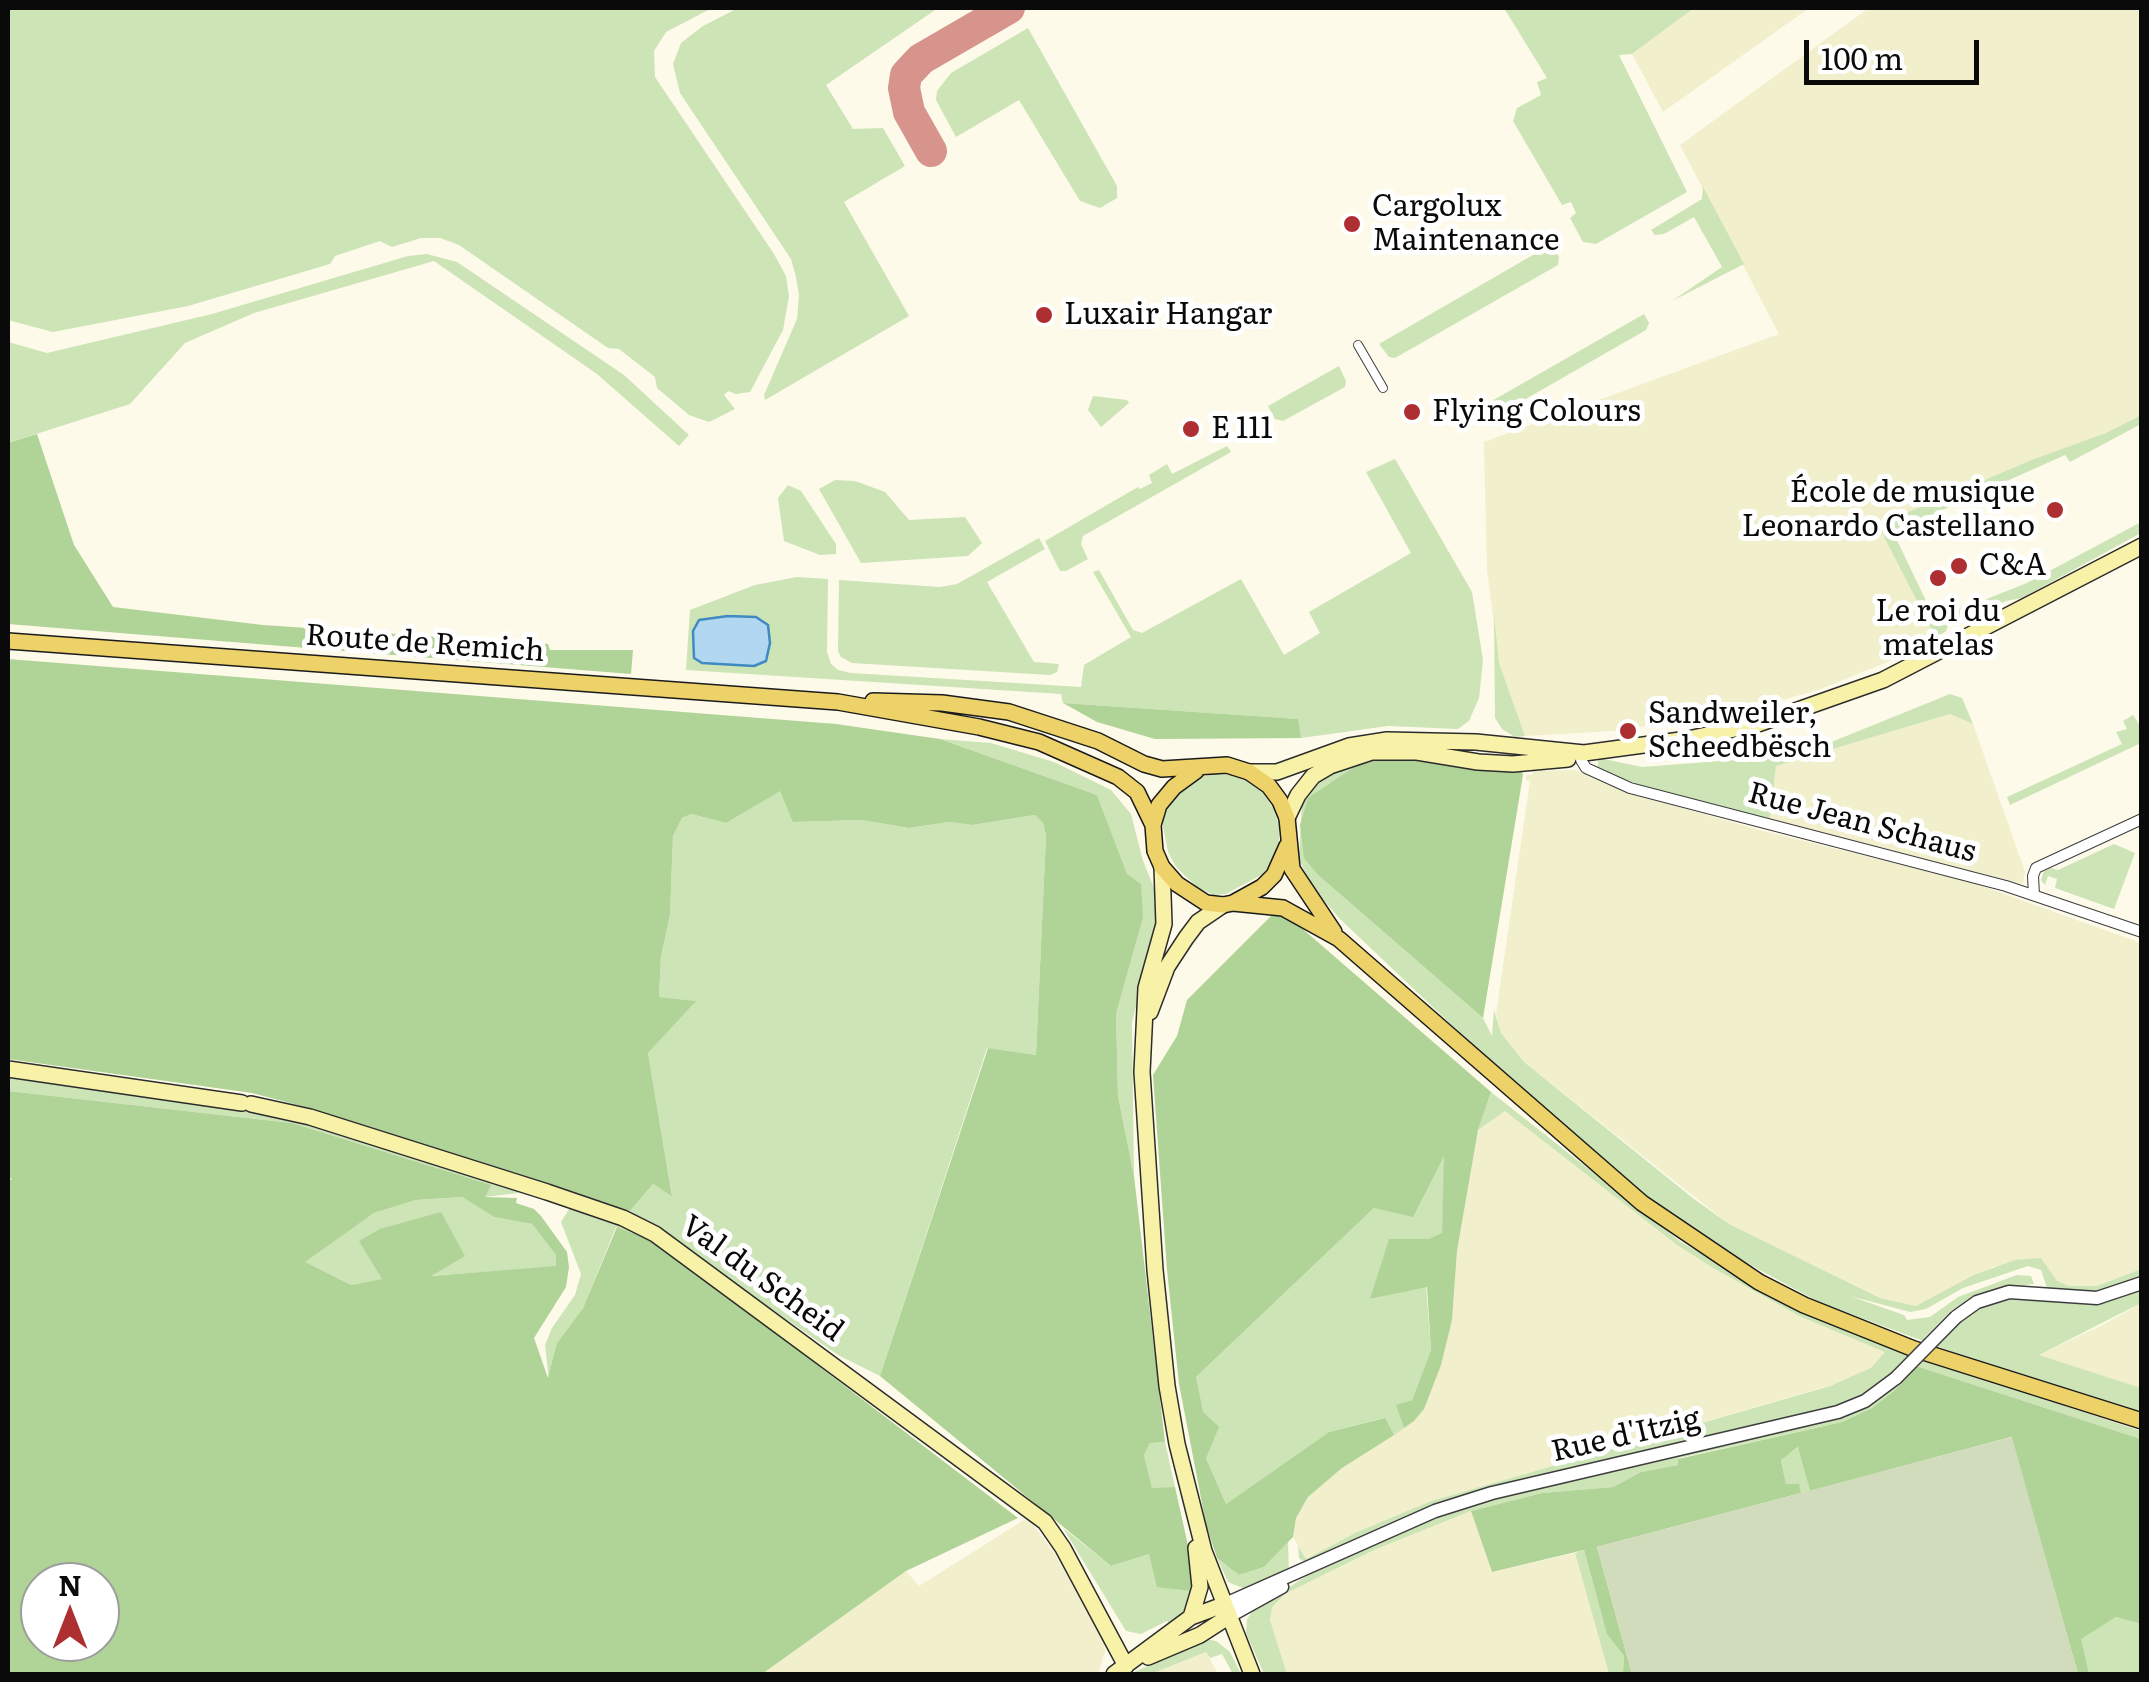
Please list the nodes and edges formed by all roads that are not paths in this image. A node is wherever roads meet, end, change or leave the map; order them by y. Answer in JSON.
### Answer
{"nodes":[{"id":1,"x":1358,"y":345,"type":"dead end"},
{"id":2,"x":1383,"y":388,"type":"dead end"},
{"id":3,"x":2142,"y":546,"type":"edge"},
{"id":4,"x":8,"y":641,"type":"edge"},
{"id":5,"x":838,"y":702,"type":"junction"},
{"id":6,"x":1476,"y":742,"type":"junction"},
{"id":7,"x":1372,"y":752,"type":"junction"},
{"id":8,"x":1584,"y":753,"type":"junction"},
{"id":9,"x":1204,"y":767,"type":"junction"},
{"id":10,"x":1249,"y":772,"type":"junction"},
{"id":11,"x":1287,"y":818,"type":"junction"},
{"id":12,"x":2142,"y":818,"type":"edge"},
{"id":13,"x":1153,"y":825,"type":"junction"},
{"id":14,"x":1289,"y":844,"type":"junction"},
{"id":15,"x":1162,"y":867,"type":"junction"},
{"id":16,"x":2034,"y":895,"type":"junction"},
{"id":17,"x":1228,"y":904,"type":"junction"},
{"id":18,"x":2142,"y":932,"type":"edge"},
{"id":19,"x":1339,"y":939,"type":"junction"},
{"id":20,"x":1145,"y":1025,"type":"junction"},
{"id":21,"x":8,"y":1069,"type":"edge"},
{"id":22,"x":2142,"y":1282,"type":"edge"},
{"id":23,"x":2142,"y":1422,"type":"edge"},
{"id":24,"x":1190,"y":1504,"type":"junction"},
{"id":25,"x":1364,"y":1540,"type":"junction"},
{"id":26,"x":1213,"y":1579,"type":"junction"},
{"id":27,"x":1258,"y":1590,"type":"junction"},
{"id":28,"x":1226,"y":1611,"type":"junction"},
{"id":29,"x":1191,"y":1617,"type":"junction"},
{"id":30,"x":1200,"y":1635,"type":"junction"},
{"id":31,"x":1238,"y":1642,"type":"junction"},
{"id":32,"x":1120,"y":1670,"type":"edge"},
{"id":33,"x":1252,"y":1674,"type":"edge"}],
"edges":[{"from":1,"to":2,"type":"street"},
{"from":3,"to":8,"type":"main road"},
{"from":4,"to":5,"type":"main road","name":"Route de Remich"},
{"from":5,"to":9,"type":"main road","name":"Route de Remich"},
{"from":5,"to":13,"type":"main road","name":"Route de Remich"},
{"from":6,"to":7,"type":"main road"},
{"from":6,"to":8,"type":"main road"},
{"from":6,"to":10,"type":"main road"},
{"from":7,"to":8,"type":"main road"},
{"from":7,"to":11,"type":"main road"},
{"from":8,"to":16,"type":"street","name":"Rue Jean Schaus"},
{"from":9,"to":10,"type":"main road"},
{"from":9,"to":13,"type":"main road"},
{"from":10,"to":11,"type":"main road"},
{"from":11,"to":14,"type":"main road"},
{"from":12,"to":16,"type":"street"},
{"from":13,"to":15,"type":"main road"},
{"from":14,"to":17,"type":"main road"},
{"from":14,"to":19,"type":"main road"},
{"from":15,"to":17,"type":"main road"},
{"from":15,"to":20,"type":"main road"},
{"from":16,"to":18,"type":"street","name":"Rue Jean Schaus"},
{"from":17,"to":19,"type":"main road"},
{"from":17,"to":20,"type":"main road"},
{"from":19,"to":23,"type":"main road"},
{"from":20,"to":24,"type":"main road"},
{"from":21,"to":32,"type":"main road","name":"Val du Scheid"},
{"from":22,"to":25,"type":"street","name":"Rue d'Itzig","bridge":true},
{"from":24,"to":26,"type":"main road"},
{"from":24,"to":29,"type":"main road"},
{"from":25,"to":27,"type":"street","name":"Rue d'Itzig"},
{"from":25,"to":28,"type":"street","name":"Rue d'Itzig"},
{"from":26,"to":27,"type":"street"},
{"from":26,"to":28,"type":"main road"},
{"from":27,"to":28,"type":"street","name":"Rue d'Itzig"},
{"from":28,"to":29,"type":"main road"},
{"from":28,"to":30,"type":"main road"},
{"from":28,"to":31,"type":"main road"},
{"from":29,"to":32,"type":"main road"},
{"from":30,"to":31,"type":"main road"},
{"from":30,"to":32,"type":"main road"},
{"from":31,"to":33,"type":"main road"}]}
